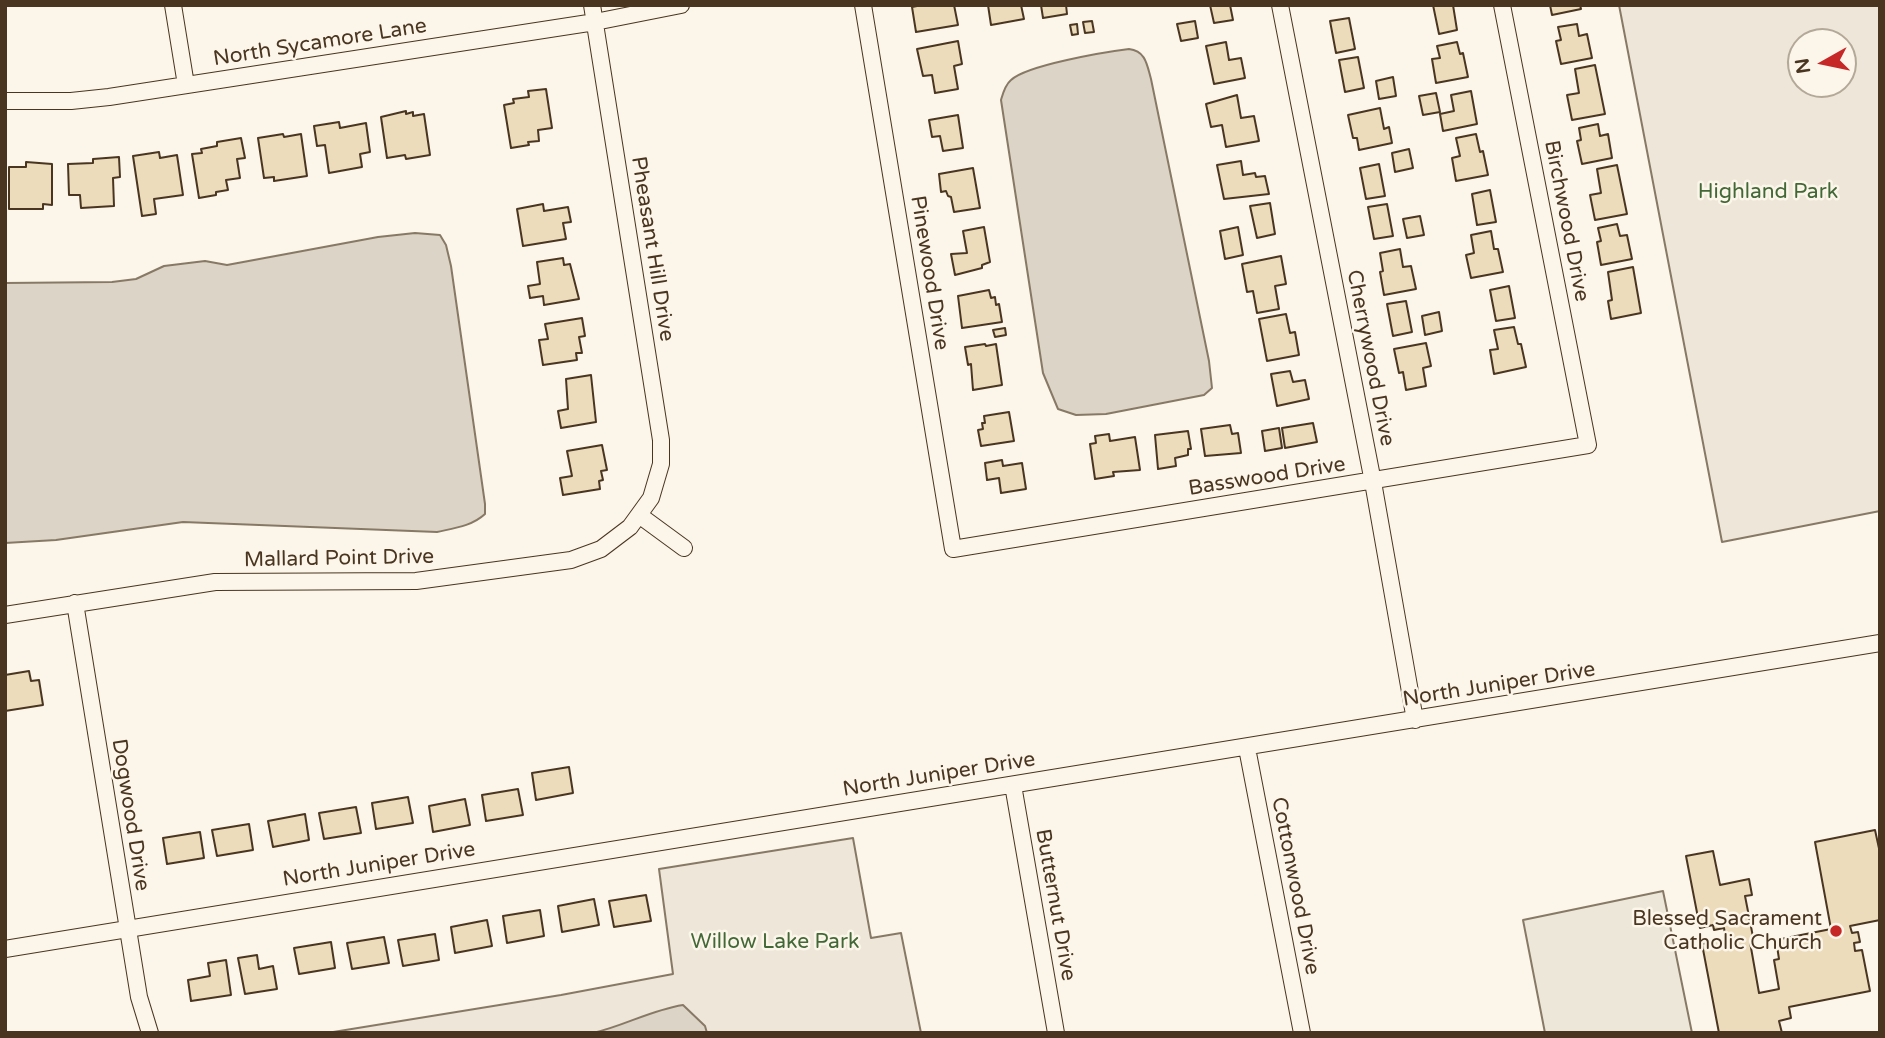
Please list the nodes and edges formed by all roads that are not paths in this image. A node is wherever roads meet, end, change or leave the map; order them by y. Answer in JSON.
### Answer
{"nodes":[{"id":1,"x":173,"y":5,"type":"edge"},
{"id":2,"x":592,"y":5,"type":"edge"},
{"id":3,"x":681,"y":5,"type":"edge"},
{"id":4,"x":863,"y":5,"type":"edge"},
{"id":5,"x":1279,"y":5,"type":"edge"},
{"id":6,"x":1502,"y":5,"type":"edge"},
{"id":7,"x":595,"y":22,"type":"junction"},
{"id":8,"x":186,"y":85,"type":"junction"},
{"id":9,"x":5,"y":101,"type":"edge"},
{"id":10,"x":1588,"y":445,"type":"joint"},
{"id":11,"x":1373,"y":482,"type":"junction"},
{"id":12,"x":651,"y":498,"type":"joint"},
{"id":13,"x":639,"y":515,"type":"junction"},
{"id":14,"x":684,"y":548,"type":"dead end"},
{"id":15,"x":953,"y":549,"type":"joint"},
{"id":16,"x":75,"y":603,"type":"junction"},
{"id":17,"x":5,"y":615,"type":"edge"},
{"id":18,"x":1880,"y":643,"type":"edge"},
{"id":19,"x":1415,"y":720,"type":"junction"},
{"id":20,"x":1247,"y":748,"type":"junction"},
{"id":21,"x":1013,"y":785,"type":"junction"},
{"id":22,"x":127,"y":928,"type":"junction"},
{"id":23,"x":5,"y":949,"type":"edge"},
{"id":24,"x":150,"y":1033,"type":"edge"},
{"id":25,"x":1056,"y":1033,"type":"edge"},
{"id":26,"x":1302,"y":1033,"type":"edge"}],
"edges":[{"from":1,"to":8,"type":"street"},
{"from":2,"to":7,"type":"street","name":"Pheasant Hill Drive"},
{"from":3,"to":7,"type":"street","name":"North Sycamore Lane"},
{"from":4,"to":15,"type":"street","name":"Pinewood Drive"},
{"from":5,"to":11,"type":"street","name":"Cherrywood Drive"},
{"from":6,"to":10,"type":"street","name":"Birchwood Drive"},
{"from":7,"to":8,"type":"street","name":"North Sycamore Lane"},
{"from":7,"to":12,"type":"street","name":"Pheasant Hill Drive"},
{"from":8,"to":9,"type":"street","name":"North Sycamore Lane"},
{"from":10,"to":11,"type":"street","name":"Basswood Drive"},
{"from":11,"to":15,"type":"street","name":"Basswood Drive"},
{"from":11,"to":19,"type":"street","name":"Cherrywood Drive"},
{"from":12,"to":13,"type":"street","name":"Mallard Point Drive"},
{"from":13,"to":14,"type":"street"},
{"from":13,"to":16,"type":"street","name":"Mallard Point Drive"},
{"from":16,"to":17,"type":"street","name":"Mallard Point Drive"},
{"from":16,"to":22,"type":"street","name":"Dogwood Drive"},
{"from":18,"to":19,"type":"street","name":"North Juniper Drive"},
{"from":19,"to":20,"type":"street","name":"North Juniper Drive"},
{"from":20,"to":21,"type":"street","name":"North Juniper Drive"},
{"from":20,"to":26,"type":"street","name":"Cottonwood Drive"},
{"from":21,"to":22,"type":"street","name":"North Juniper Drive"},
{"from":21,"to":25,"type":"street","name":"Butternut Drive"},
{"from":22,"to":23,"type":"street","name":"North Juniper Drive"},
{"from":22,"to":24,"type":"street","name":"Dogwood Drive"}]}
